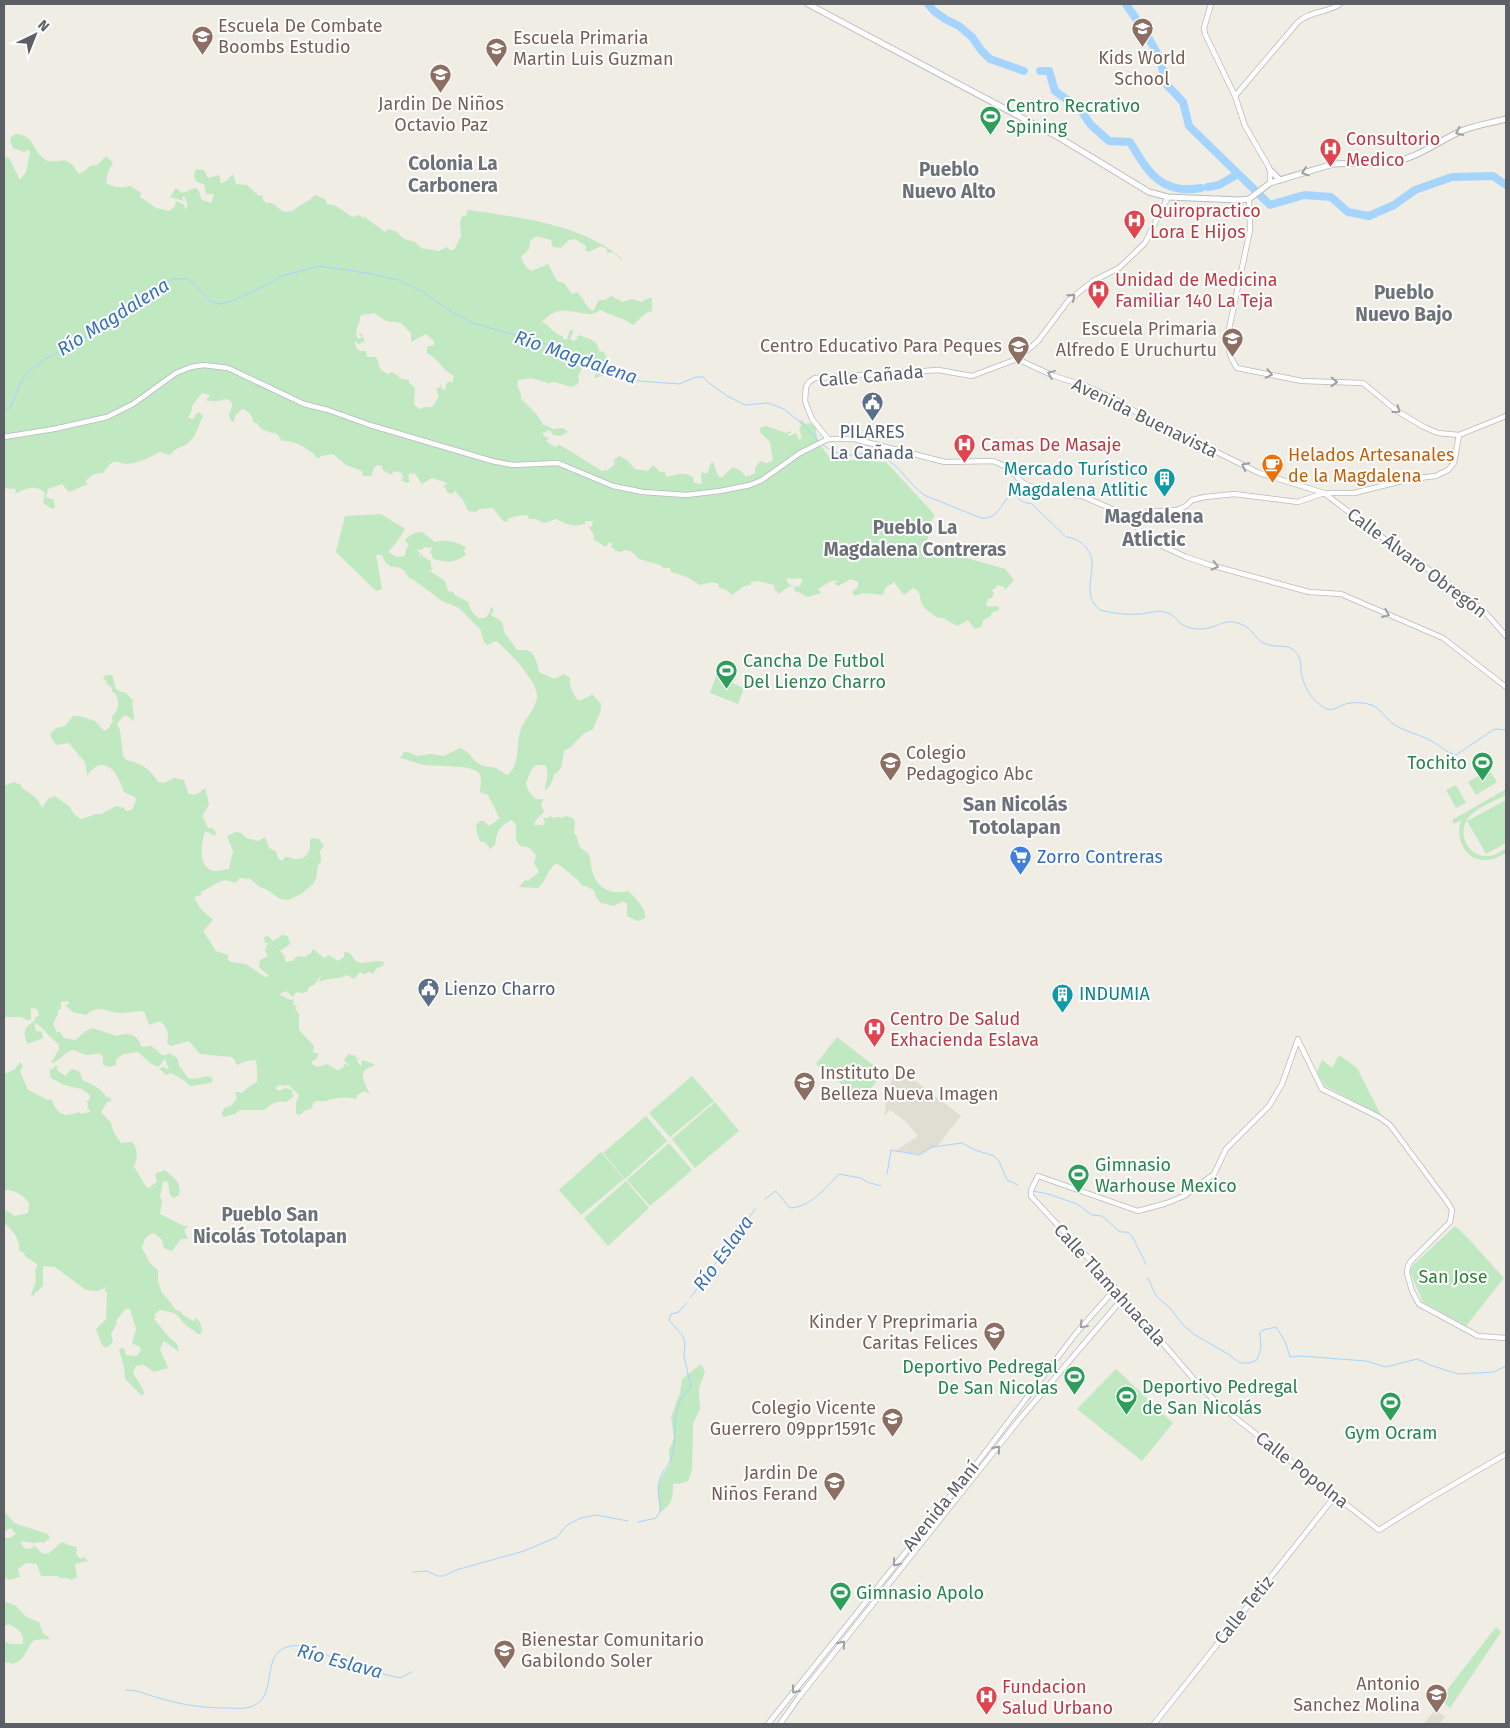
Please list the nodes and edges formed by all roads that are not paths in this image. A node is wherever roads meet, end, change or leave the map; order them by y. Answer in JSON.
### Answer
{"nodes":[{"id":1,"x":808,"y":4,"type":"edge"},
{"id":2,"x":1211,"y":4,"type":"edge"},
{"id":3,"x":1340,"y":4,"type":"edge"},
{"id":4,"x":1235,"y":96,"type":"junction"},
{"id":5,"x":1506,"y":120,"type":"edge"},
{"id":6,"x":1270,"y":170,"type":"junction"},
{"id":7,"x":1280,"y":180,"type":"junction"},
{"id":8,"x":1270,"y":183,"type":"junction"},
{"id":9,"x":1168,"y":197,"type":"junction"},
{"id":10,"x":1252,"y":198,"type":"junction"},
{"id":11,"x":1016,"y":359,"type":"junction"},
{"id":12,"x":1506,"y":416,"type":"edge"},
{"id":13,"x":1459,"y":435,"type":"junction"},
{"id":14,"x":4,"y":436,"type":"edge"},
{"id":15,"x":826,"y":440,"type":"junction"},
{"id":16,"x":1324,"y":493,"type":"junction"},
{"id":17,"x":1138,"y":520,"type":"junction"},
{"id":18,"x":1506,"y":636,"type":"edge"},
{"id":19,"x":1506,"y":687,"type":"edge"},
{"id":20,"x":1115,"y":1289,"type":"junction"},
{"id":21,"x":1123,"y":1298,"type":"junction"},
{"id":22,"x":1506,"y":1338,"type":"edge"},
{"id":23,"x":1203,"y":1390,"type":"joint"},
{"id":24,"x":1506,"y":1454,"type":"edge"},
{"id":25,"x":1335,"y":1496,"type":"junction"},
{"id":26,"x":768,"y":1724,"type":"edge"},
{"id":27,"x":780,"y":1724,"type":"edge"},
{"id":28,"x":1154,"y":1724,"type":"edge"}],
"edges":[{"from":1,"to":9,"type":"main road"},
{"from":2,"to":4,"type":"street"},
{"from":3,"to":4,"type":"street"},
{"from":4,"to":6,"type":"street"},
{"from":5,"to":7,"type":"main road","one_way":true},
{"from":6,"to":7,"type":"main road"},
{"from":6,"to":8,"type":"street"},
{"from":7,"to":8,"type":"main road"},
{"from":8,"to":10,"type":"main road"},
{"from":9,"to":10,"type":"main road"},
{"from":11,"to":9,"type":"street","one_way":true},
{"from":10,"to":13,"type":"street","one_way":true},
{"from":11,"to":15,"type":"street","name":"Calle Cañada"},
{"from":16,"to":11,"type":"street","name":"Avenida Buenavista","one_way":true},
{"from":12,"to":13,"type":"street"},
{"from":13,"to":16,"type":"street"},
{"from":14,"to":15,"type":"street"},
{"from":15,"to":17,"type":"street"},
{"from":16,"to":17,"type":"street"},
{"from":16,"to":18,"type":"street","name":"Calle Álvaro Obregón"},
{"from":17,"to":19,"type":"street","one_way":true},
{"from":20,"to":21,"type":"street","name":"Calle Tlamahuacala"},
{"from":20,"to":22,"type":"street","name":"Calle Tlamahuacala"},
{"from":20,"to":26,"type":"street","name":"Avenida Maní","one_way":true},
{"from":21,"to":23,"type":"street","name":"Calle Tlamahuacala"},
{"from":27,"to":21,"type":"street","name":"Avenida Maní","one_way":true},
{"from":23,"to":25,"type":"street","name":"Calle Popolna"},
{"from":24,"to":25,"type":"street","name":"Calle Popolna"},
{"from":25,"to":28,"type":"street","name":"Calle Tetiz"}]}
